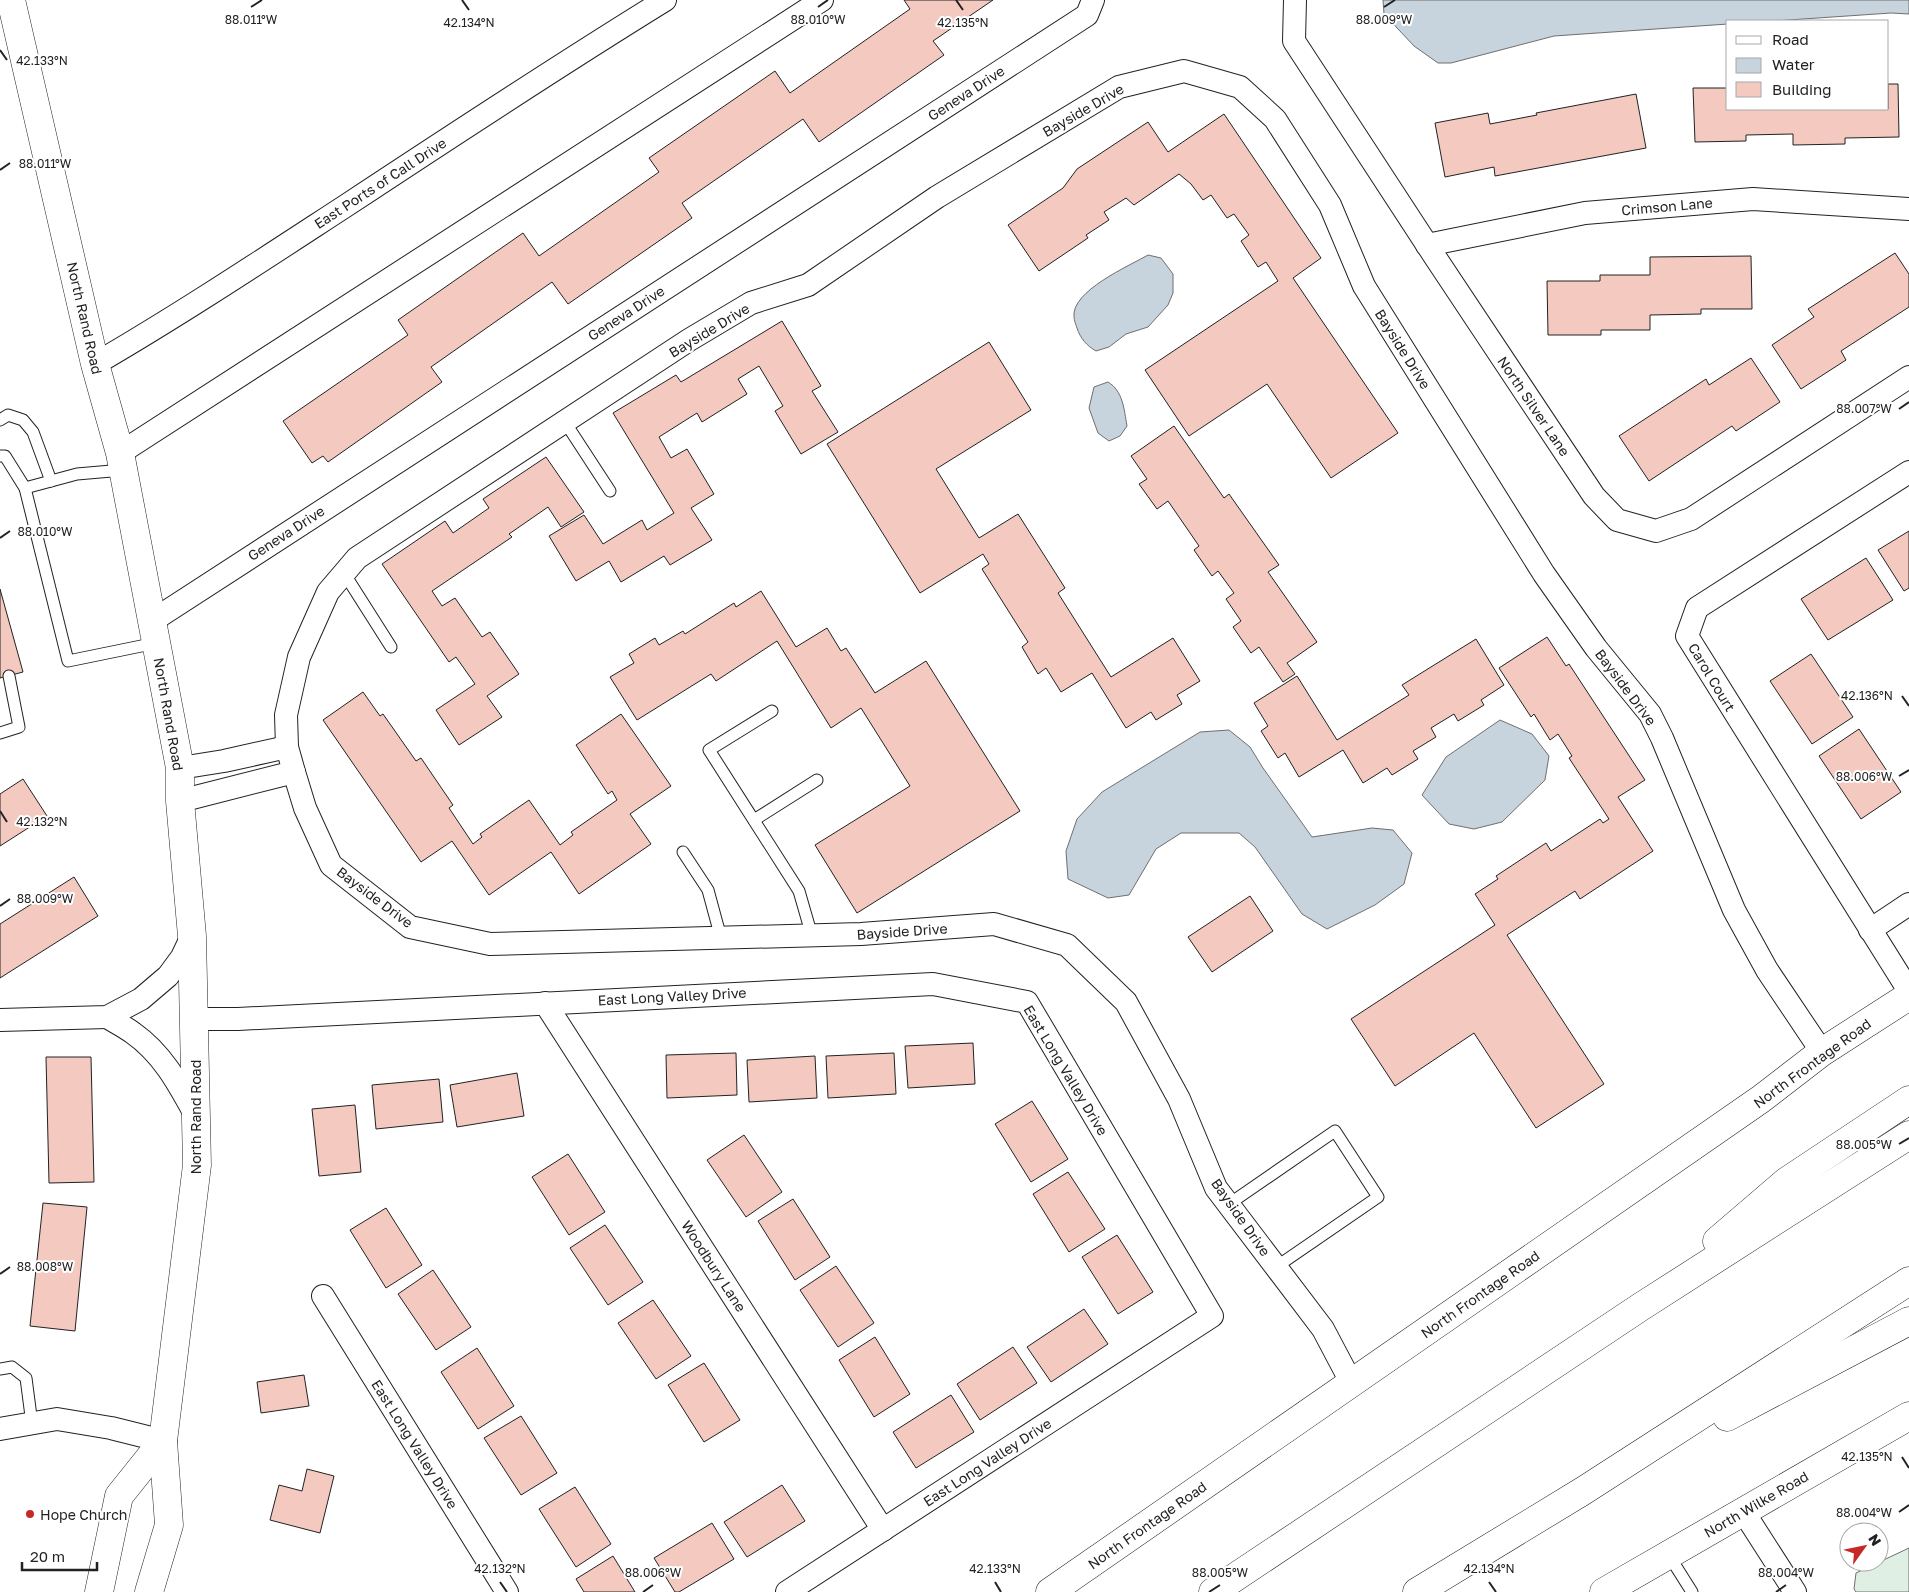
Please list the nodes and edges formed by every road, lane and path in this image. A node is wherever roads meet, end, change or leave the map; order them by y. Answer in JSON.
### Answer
{"nodes":[{"id":1,"x":12,"y":0,"type":"edge"},
{"id":2,"x":665,"y":0,"type":"edge"},
{"id":3,"x":822,"y":0,"type":"edge"},
{"id":4,"x":1093,"y":0,"type":"edge"},
{"id":5,"x":1295,"y":0,"type":"edge"},
{"id":6,"x":1909,"y":209,"type":"edge"},
{"id":7,"x":1427,"y":245,"type":"junction"},
{"id":8,"x":95,"y":364,"type":"junction"},
{"id":9,"x":1909,"y":377,"type":"edge"},
{"id":10,"x":0,"y":420,"type":"edge"},
{"id":11,"x":565,"y":422,"type":"junction"},
{"id":12,"x":0,"y":456,"type":"edge"},
{"id":13,"x":122,"y":461,"type":"junction"},
{"id":14,"x":1909,"y":472,"type":"edge"},
{"id":15,"x":51,"y":481,"type":"junction"},
{"id":16,"x":25,"y":488,"type":"junction"},
{"id":17,"x":610,"y":491,"type":"dead end"},
{"id":18,"x":344,"y":573,"type":"junction"},
{"id":19,"x":154,"y":632,"type":"junction"},
{"id":20,"x":391,"y":646,"type":"dead end"},
{"id":21,"x":9,"y":676,"type":"dead end"},
{"id":22,"x":772,"y":711,"type":"dead end"},
{"id":23,"x":0,"y":733,"type":"edge"},
{"id":24,"x":287,"y":747,"type":"junction"},
{"id":25,"x":180,"y":768,"type":"junction"},
{"id":26,"x":294,"y":772,"type":"junction"},
{"id":27,"x":817,"y":780,"type":"dead end"},
{"id":28,"x":180,"y":801,"type":"junction"},
{"id":29,"x":754,"y":820,"type":"junction"},
{"id":30,"x":683,"y":852,"type":"dead end"},
{"id":31,"x":1909,"y":904,"type":"edge"},
{"id":32,"x":1870,"y":930,"type":"junction"},
{"id":33,"x":192,"y":936,"type":"junction"},
{"id":34,"x":812,"y":936,"type":"junction"},
{"id":35,"x":722,"y":938,"type":"junction"},
{"id":36,"x":1909,"y":991,"type":"edge"},
{"id":37,"x":1909,"y":996,"type":"edge"},
{"id":38,"x":545,"y":1003,"type":"junction"},
{"id":39,"x":106,"y":1017,"type":"junction"},
{"id":40,"x":194,"y":1019,"type":"junction"},
{"id":41,"x":0,"y":1020,"type":"edge"},
{"id":42,"x":1822,"y":1052,"type":"junction"},
{"id":43,"x":1909,"y":1100,"type":"edge"},
{"id":44,"x":196,"y":1117,"type":"junction"},
{"id":45,"x":1909,"y":1135,"type":"edge"},
{"id":46,"x":1229,"y":1204,"type":"junction"},
{"id":47,"x":1276,"y":1267,"type":"junction"},
{"id":48,"x":1909,"y":1281,"type":"edge"},
{"id":49,"x":323,"y":1296,"type":"dead end"},
{"id":50,"x":1642,"y":1306,"type":"junction"},
{"id":51,"x":1909,"y":1321,"type":"edge"},
{"id":52,"x":0,"y":1369,"type":"edge"},
{"id":53,"x":1351,"y":1382,"type":"junction"},
{"id":54,"x":1909,"y":1416,"type":"edge"},
{"id":55,"x":32,"y":1424,"type":"junction"},
{"id":56,"x":0,"y":1429,"type":"edge"},
{"id":57,"x":162,"y":1441,"type":"junction"},
{"id":58,"x":1583,"y":1491,"type":"junction"},
{"id":59,"x":1743,"y":1511,"type":"junction"},
{"id":60,"x":883,"y":1530,"type":"junction"},
{"id":61,"x":1668,"y":1554,"type":"junction"},
{"id":62,"x":99,"y":1592,"type":"edge"},
{"id":63,"x":151,"y":1592,"type":"edge"},
{"id":64,"x":507,"y":1592,"type":"edge"},
{"id":65,"x":787,"y":1592,"type":"edge"},
{"id":66,"x":1050,"y":1592,"type":"edge"},
{"id":67,"x":1213,"y":1592,"type":"edge"},
{"id":68,"x":1417,"y":1592,"type":"edge"},
{"id":69,"x":1604,"y":1592,"type":"edge"},
{"id":70,"x":1692,"y":1592,"type":"edge"},
{"id":71,"x":1795,"y":1592,"type":"edge"}],
"edges":[{"from":1,"to":8,"type":"main road","name":"North Rand Road"},
{"from":2,"to":8,"type":"street","name":"East Ports of Call Drive"},
{"from":3,"to":13,"type":"street"},
{"from":4,"to":19,"type":"street","name":"Geneva Drive"},
{"from":5,"to":7,"type":"street","name":"North Silver Lane"},
{"from":6,"to":7,"type":"street","name":"Crimson Lane"},
{"from":7,"to":9,"type":"street","name":"North Silver Lane"},
{"from":8,"to":13,"type":"main road","name":"North Rand Road"},
{"from":10,"to":15,"type":"lane"},
{"from":11,"to":17,"type":"lane"},
{"from":11,"to":18,"type":"street","name":"Bayside Drive"},
{"from":11,"to":42,"type":"street","name":"Bayside Drive"},
{"from":12,"to":16,"type":"lane"},
{"from":13,"to":15,"type":"lane"},
{"from":13,"to":19,"type":"main road","name":"North Rand Road"},
{"from":14,"to":32,"type":"street","name":"Carol Court"},
{"from":15,"to":16,"type":"lane"},
{"from":16,"to":19,"type":"lane"},
{"from":18,"to":20,"type":"lane"},
{"from":18,"to":24,"type":"street","name":"Bayside Drive"},
{"from":19,"to":25,"type":"main road","name":"North Rand Road"},
{"from":21,"to":23,"type":"lane"},
{"from":22,"to":29,"type":"lane"},
{"from":24,"to":25,"type":"street"},
{"from":24,"to":26,"type":"street","name":"Bayside Drive"},
{"from":25,"to":28,"type":"main road","name":"North Rand Road"},
{"from":26,"to":28,"type":"street"},
{"from":26,"to":35,"type":"street","name":"Bayside Drive"},
{"from":27,"to":29,"type":"lane"},
{"from":28,"to":33,"type":"main road","name":"North Rand Road"},
{"from":29,"to":34,"type":"lane"},
{"from":30,"to":35,"type":"lane"},
{"from":31,"to":32,"type":"street"},
{"from":32,"to":36,"type":"street","name":"Carol Court"},
{"from":33,"to":39,"type":"street"},
{"from":33,"to":40,"type":"main road","name":"North Rand Road"},
{"from":34,"to":35,"type":"street","name":"Bayside Drive"},
{"from":34,"to":46,"type":"street","name":"Bayside Drive"},
{"from":37,"to":42,"type":"main road","name":"North Frontage Road"},
{"from":38,"to":40,"type":"street","name":"East Long Valley Drive"},
{"from":38,"to":60,"type":"street","name":"Woodbury Lane"},
{"from":38,"to":60,"type":"street","name":"East Long Valley Drive"},
{"from":39,"to":41,"type":"street"},
{"from":39,"to":44,"type":"street"},
{"from":40,"to":44,"type":"main road","name":"North Rand Road"},
{"from":42,"to":53,"type":"main road","name":"North Frontage Road"},
{"from":43,"to":50,"type":"main road"},
{"from":44,"to":57,"type":"main road","name":"North Rand Road"},
{"from":45,"to":50,"type":"main road"},
{"from":46,"to":47,"type":"street","name":"Bayside Drive"},
{"from":46,"to":47,"type":"lane"},
{"from":47,"to":53,"type":"street","name":"Bayside Drive"},
{"from":48,"to":58,"type":"main road"},
{"from":49,"to":64,"type":"street","name":"East Long Valley Drive"},
{"from":50,"to":67,"type":"main road"},
{"from":51,"to":58,"type":"main road"},
{"from":52,"to":55,"type":"lane"},
{"from":53,"to":66,"type":"main road","name":"North Frontage Road"},
{"from":54,"to":59,"type":"main road","name":"North Wilke Road"},
{"from":55,"to":56,"type":"street"},
{"from":55,"to":57,"type":"street"},
{"from":57,"to":62,"type":"main road"},
{"from":57,"to":63,"type":"main road","name":"North Rand Road"},
{"from":58,"to":68,"type":"main road"},
{"from":59,"to":61,"type":"main road","name":"North Wilke Road"},
{"from":59,"to":71,"type":"street"},
{"from":60,"to":65,"type":"street","name":"East Long Valley Drive"},
{"from":61,"to":69,"type":"main road","name":"North Wilke Road"},
{"from":61,"to":70,"type":"lane"}]}
